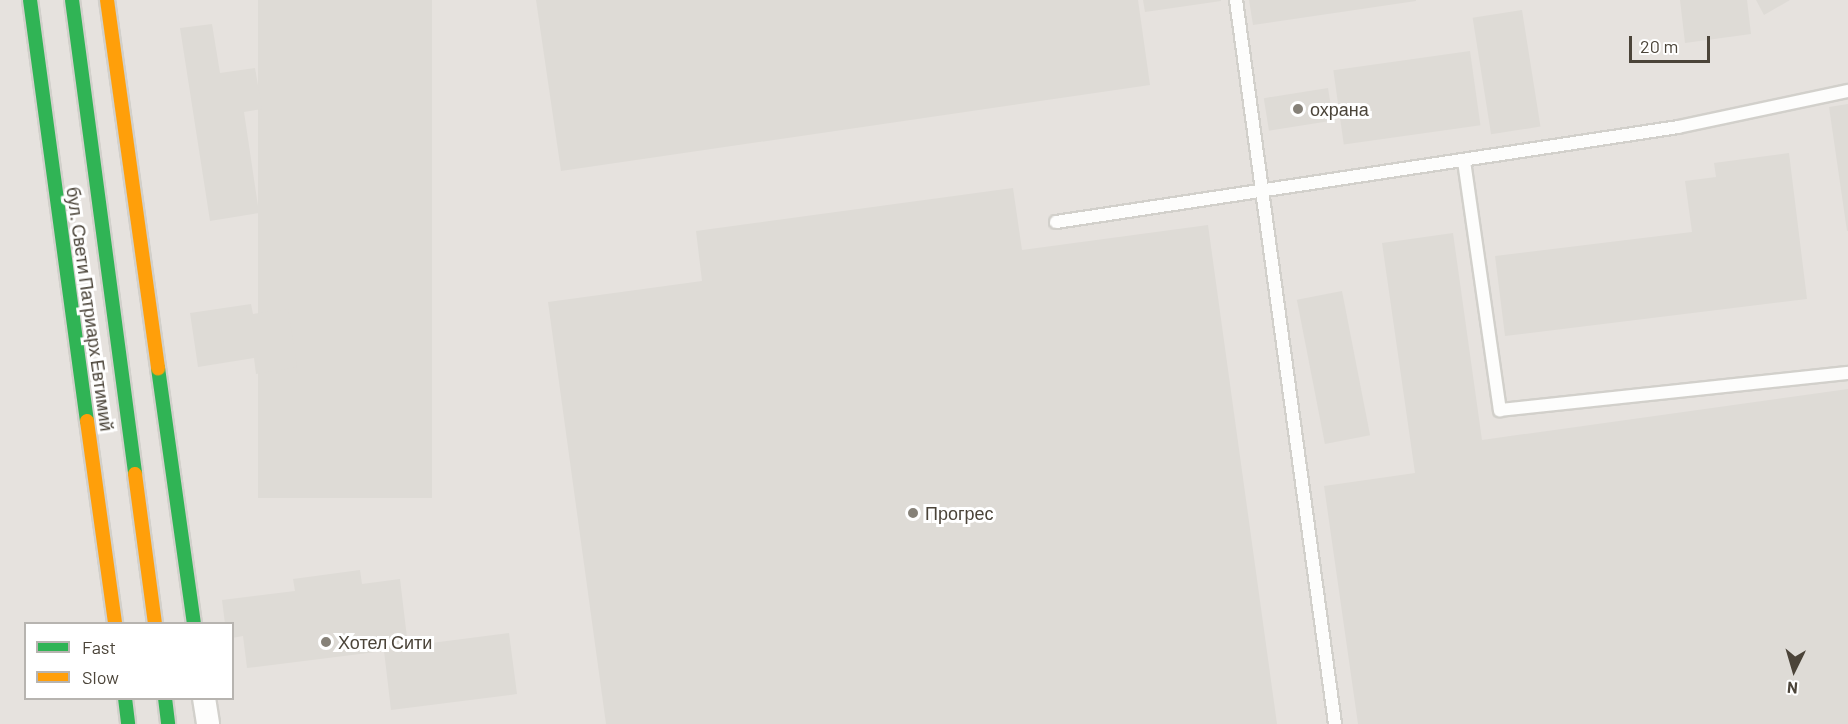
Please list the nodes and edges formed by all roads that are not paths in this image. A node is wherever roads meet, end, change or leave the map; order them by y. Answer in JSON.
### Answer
{"nodes":[{"id":1,"x":30,"y":0,"type":"edge"},
{"id":2,"x":72,"y":0,"type":"edge"},
{"id":3,"x":107,"y":0,"type":"edge"},
{"id":4,"x":1236,"y":0,"type":"edge"},
{"id":5,"x":1848,"y":91,"type":"edge"},
{"id":6,"x":1464,"y":161,"type":"junction"},
{"id":7,"x":1261,"y":193,"type":"junction"},
{"id":8,"x":1056,"y":222,"type":"dead end"},
{"id":9,"x":1848,"y":373,"type":"edge"},
{"id":10,"x":115,"y":622,"type":"edge"},
{"id":11,"x":155,"y":622,"type":"edge"},
{"id":12,"x":194,"y":622,"type":"edge"},
{"id":13,"x":125,"y":700,"type":"edge"},
{"id":14,"x":165,"y":700,"type":"edge"},
{"id":15,"x":204,"y":700,"type":"edge"},
{"id":16,"x":128,"y":724,"type":"edge"},
{"id":17,"x":168,"y":724,"type":"edge"},
{"id":18,"x":208,"y":724,"type":"edge"},
{"id":19,"x":1335,"y":724,"type":"edge"}],
"edges":[{"from":1,"to":10,"type":"main road","name":"бул. Свети Патриарх Евтимий"},
{"from":2,"to":11,"type":"main road","name":"бул. Свети Патриарх Евтимий"},
{"from":3,"to":12,"type":"main road"},
{"from":4,"to":7,"type":"lane"},
{"from":5,"to":6,"type":"lane"},
{"from":6,"to":7,"type":"lane"},
{"from":6,"to":9,"type":"lane"},
{"from":7,"to":8,"type":"lane"},
{"from":7,"to":19,"type":"lane"},
{"from":13,"to":16,"type":"main road"},
{"from":14,"to":17,"type":"main road"},
{"from":15,"to":18,"type":"street"}]}
